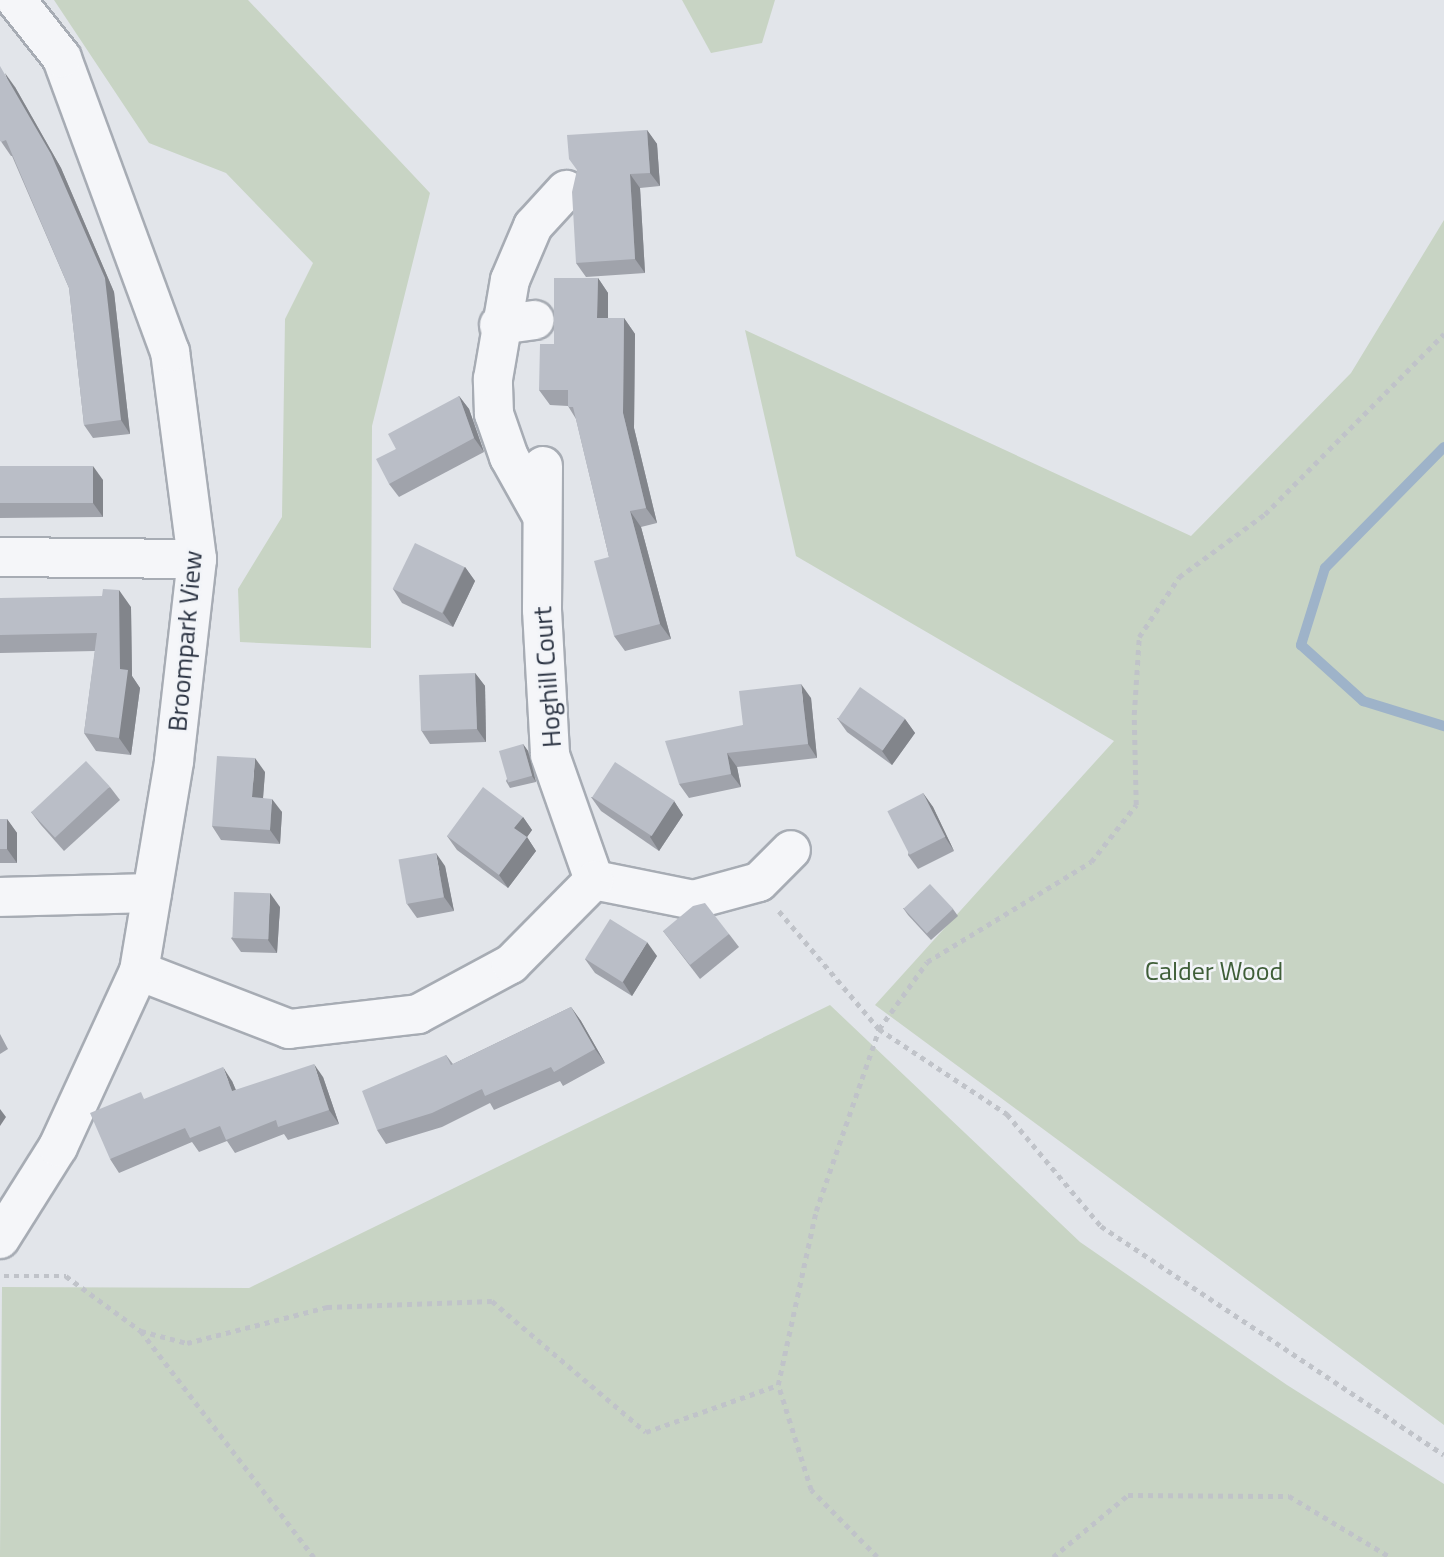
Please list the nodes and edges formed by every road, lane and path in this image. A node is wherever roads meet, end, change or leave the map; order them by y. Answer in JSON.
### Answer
{"nodes":[{"id":1,"x":16,"y":0,"type":"edge"},
{"id":2,"x":566,"y":190,"type":"dead end"},
{"id":3,"x":1444,"y":334,"type":"edge"},
{"id":4,"x":543,"y":466,"type":"dead end"},
{"id":5,"x":542,"y":516,"type":"junction"},
{"id":6,"x":0,"y":557,"type":"edge"},
{"id":7,"x":197,"y":559,"type":"junction"},
{"id":8,"x":791,"y":850,"type":"dead end"},
{"id":9,"x":594,"y":880,"type":"junction"},
{"id":10,"x":759,"y":882,"type":"junction"},
{"id":11,"x":152,"y":893,"type":"junction"},
{"id":12,"x":0,"y":897,"type":"edge"},
{"id":13,"x":139,"y":971,"type":"junction"},
{"id":14,"x":879,"y":1029,"type":"junction"},
{"id":15,"x":0,"y":1239,"type":"edge"},
{"id":16,"x":0,"y":1276,"type":"edge"},
{"id":17,"x":141,"y":1331,"type":"junction"},
{"id":18,"x":778,"y":1385,"type":"junction"},
{"id":19,"x":1444,"y":1455,"type":"edge"},
{"id":20,"x":314,"y":1557,"type":"edge"},
{"id":21,"x":877,"y":1557,"type":"edge"},
{"id":22,"x":1053,"y":1557,"type":"edge"},
{"id":23,"x":1390,"y":1557,"type":"edge"}],
"edges":[{"from":1,"to":7,"type":"street","name":"Broompark View"},
{"from":2,"to":5,"type":"street"},
{"from":3,"to":14,"type":"path"},
{"from":4,"to":5,"type":"street","name":"Hoghill Court"},
{"from":5,"to":9,"type":"street","name":"Hoghill Court"},
{"from":6,"to":7,"type":"street"},
{"from":7,"to":11,"type":"street","name":"Broompark View"},
{"from":8,"to":10,"type":"street"},
{"from":9,"to":10,"type":"street"},
{"from":9,"to":13,"type":"street"},
{"from":10,"to":14,"type":"path"},
{"from":11,"to":12,"type":"street"},
{"from":11,"to":13,"type":"street","name":"Broompark View"},
{"from":13,"to":15,"type":"street","name":"Broompark View"},
{"from":14,"to":18,"type":"path"},
{"from":14,"to":19,"type":"path"},
{"from":16,"to":17,"type":"path"},
{"from":17,"to":18,"type":"path"},
{"from":17,"to":20,"type":"path"},
{"from":18,"to":21,"type":"path"},
{"from":22,"to":23,"type":"path"}]}
